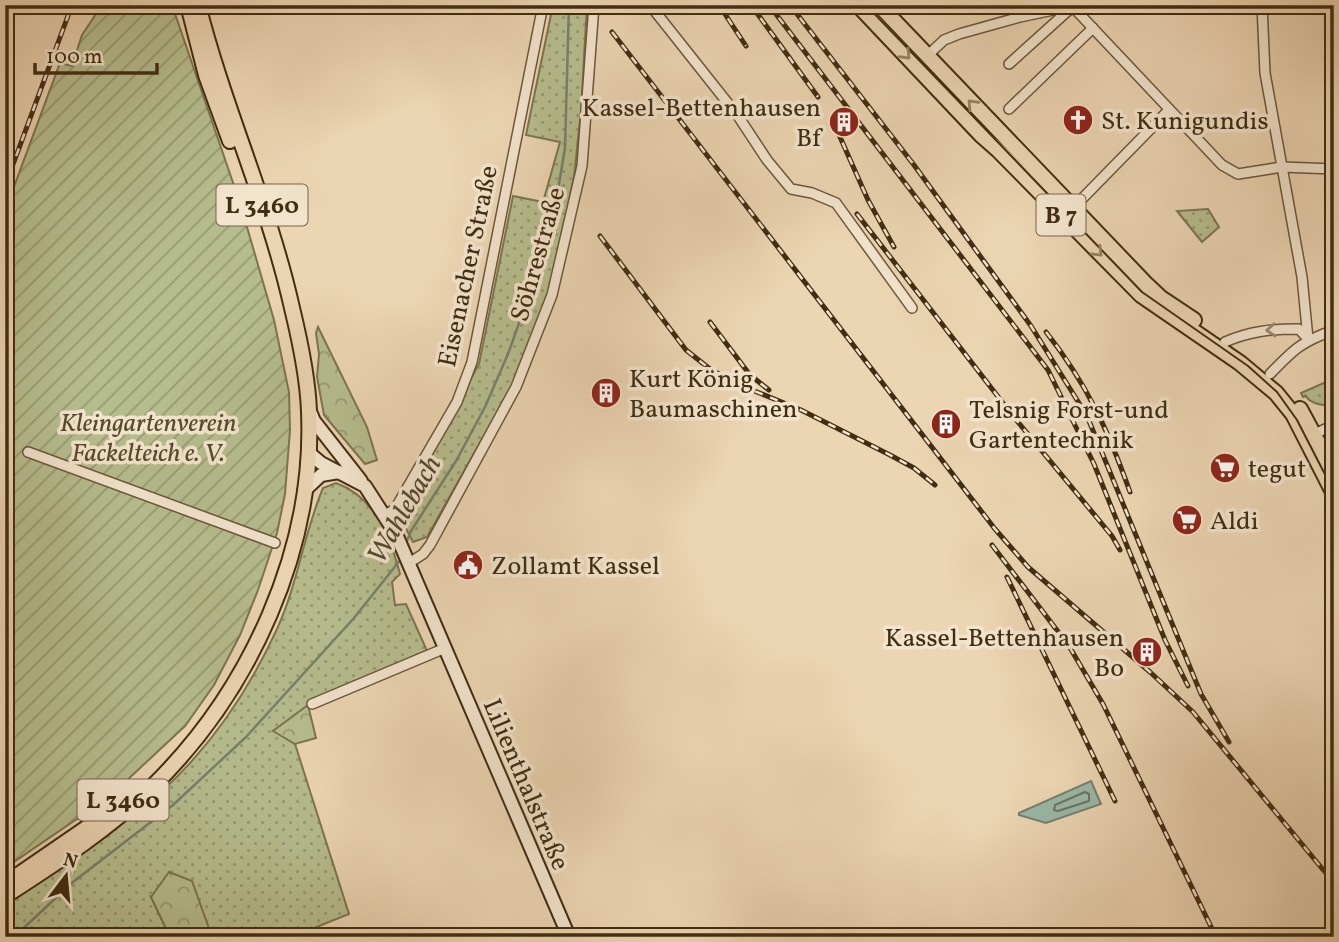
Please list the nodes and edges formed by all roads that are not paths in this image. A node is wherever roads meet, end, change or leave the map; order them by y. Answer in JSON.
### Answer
{"nodes":[{"id":1,"x":188,"y":5,"type":"edge"},
{"id":2,"x":198,"y":5,"type":"edge"},
{"id":3,"x":543,"y":5,"type":"edge"},
{"id":4,"x":594,"y":5,"type":"edge"},
{"id":5,"x":650,"y":5,"type":"edge"},
{"id":6,"x":858,"y":5,"type":"edge"},
{"id":7,"x":879,"y":5,"type":"edge"},
{"id":8,"x":1262,"y":5,"type":"edge"},
{"id":9,"x":1072,"y":6,"type":"edge"},
{"id":10,"x":1093,"y":28,"type":"junction"},
{"id":11,"x":927,"y":56,"type":"junction"},
{"id":12,"x":1009,"y":64,"type":"dead end"},
{"id":13,"x":1009,"y":109,"type":"dead end"},
{"id":14,"x":1169,"y":110,"type":"junction"},
{"id":15,"x":1282,"y":167,"type":"junction"},
{"id":16,"x":1334,"y":169,"type":"edge"},
{"id":17,"x":1073,"y":208,"type":"junction"},
{"id":18,"x":912,"y":308,"type":"dead end"},
{"id":19,"x":1334,"y":330,"type":"edge"},
{"id":20,"x":1308,"y":339,"type":"junction"},
{"id":21,"x":1226,"y":342,"type":"junction"},
{"id":22,"x":1267,"y":378,"type":"junction"},
{"id":23,"x":309,"y":409,"type":"junction"},
{"id":24,"x":1334,"y":425,"type":"edge"},
{"id":25,"x":1310,"y":436,"type":"junction"},
{"id":26,"x":304,"y":446,"type":"junction"},
{"id":27,"x":28,"y":452,"type":"dead end"},
{"id":28,"x":340,"y":453,"type":"junction"},
{"id":29,"x":341,"y":472,"type":"junction"},
{"id":30,"x":1334,"y":472,"type":"edge"},
{"id":31,"x":365,"y":486,"type":"junction"},
{"id":32,"x":304,"y":491,"type":"junction"},
{"id":33,"x":1334,"y":494,"type":"edge"},
{"id":34,"x":385,"y":515,"type":"junction"},
{"id":35,"x":275,"y":543,"type":"dead end"},
{"id":36,"x":405,"y":556,"type":"junction"},
{"id":37,"x":443,"y":649,"type":"junction"},
{"id":38,"x":312,"y":704,"type":"dead end"},
{"id":39,"x":5,"y":884,"type":"edge"},
{"id":40,"x":5,"y":897,"type":"edge"},
{"id":41,"x":567,"y":933,"type":"edge"},
{"id":42,"x":552,"y":937,"type":"edge"}],
"edges":[{"from":1,"to":26,"type":"main road","number":"L 3460"},
{"from":2,"to":23,"type":"main road","number":"L 3460"},
{"from":3,"to":34,"type":"street","name":"Eisenacher Straße"},
{"from":4,"to":36,"type":"street","name":"Söhrestraße"},
{"from":5,"to":18,"type":"street"},
{"from":6,"to":22,"type":"main road","number":"B 7","one_way":true},
{"from":7,"to":11,"type":"main road","number":"B 7"},
{"from":8,"to":15,"type":"street"},
{"from":9,"to":10,"type":"street"},
{"from":9,"to":11,"type":"street"},
{"from":9,"to":12,"type":"street"},
{"from":10,"to":13,"type":"street"},
{"from":10,"to":14,"type":"street"},
{"from":17,"to":11,"type":"main road","number":"B 7","one_way":true},
{"from":14,"to":15,"type":"street"},
{"from":14,"to":17,"type":"street"},
{"from":15,"to":16,"type":"street"},
{"from":15,"to":20,"type":"street"},
{"from":17,"to":21,"type":"main road","number":"B 7"},
{"from":19,"to":20,"type":"street"},
{"from":20,"to":21,"type":"street","one_way":true},
{"from":20,"to":22,"type":"street"},
{"from":21,"to":22,"type":"main road","number":"B 7"},
{"from":22,"to":25,"type":"main road","number":"B 7"},
{"from":23,"to":26,"type":"main road","number":"L 3460"},
{"from":23,"to":28,"type":"main road"},
{"from":24,"to":25,"type":"street"},
{"from":25,"to":30,"type":"main road","number":"B 7"},
{"from":25,"to":33,"type":"main road","number":"B 7"},
{"from":26,"to":28,"type":"main road"},
{"from":26,"to":29,"type":"main road","name":"Lilienthalstraße"},
{"from":26,"to":32,"type":"main road","number":"L 3460"},
{"from":26,"to":39,"type":"main road","number":"L 3460"},
{"from":27,"to":35,"type":"street"},
{"from":28,"to":31,"type":"main road"},
{"from":29,"to":31,"type":"main road","name":"Lilienthalstraße"},
{"from":29,"to":32,"type":"main road"},
{"from":31,"to":34,"type":"main road","name":"Lilienthalstraße"},
{"from":32,"to":40,"type":"main road","number":"L 3460"},
{"from":34,"to":36,"type":"main road","name":"Lilienthalstraße"},
{"from":36,"to":37,"type":"main road","name":"Lilienthalstraße"},
{"from":37,"to":38,"type":"street"},
{"from":37,"to":41,"type":"main road","name":"Lilienthalstraße"},
{"from":41,"to":42,"type":"street"}]}
